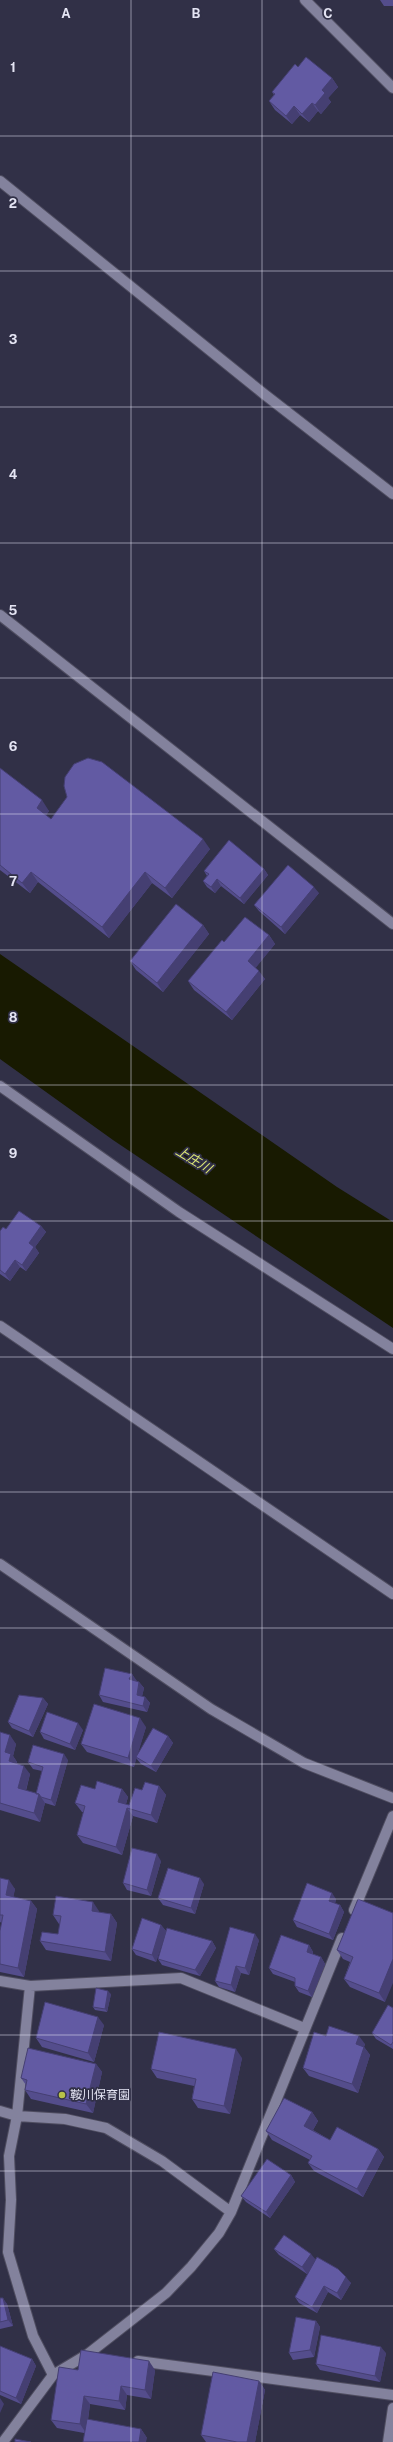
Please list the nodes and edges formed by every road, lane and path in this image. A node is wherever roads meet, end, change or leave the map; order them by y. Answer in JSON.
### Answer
{"nodes":[{"id":1,"x":305,"y":0,"type":"edge"},
{"id":2,"x":393,"y":88,"type":"edge"},
{"id":3,"x":0,"y":181,"type":"edge"},
{"id":4,"x":393,"y":494,"type":"edge"},
{"id":5,"x":0,"y":615,"type":"edge"},
{"id":6,"x":393,"y":924,"type":"edge"},
{"id":7,"x":0,"y":1086,"type":"edge"},
{"id":8,"x":0,"y":1326,"type":"edge"},
{"id":9,"x":393,"y":1349,"type":"edge"},
{"id":10,"x":0,"y":1564,"type":"edge"},
{"id":11,"x":393,"y":1594,"type":"edge"},
{"id":12,"x":393,"y":1798,"type":"edge"},
{"id":13,"x":393,"y":1816,"type":"edge"},
{"id":14,"x":0,"y":1981,"type":"edge"},
{"id":15,"x":30,"y":1986,"type":"junction"},
{"id":16,"x":304,"y":2028,"type":"junction"},
{"id":17,"x":0,"y":2111,"type":"edge"},
{"id":18,"x":17,"y":2116,"type":"junction"},
{"id":19,"x":231,"y":2212,"type":"junction"},
{"id":20,"x":4,"y":2252,"type":"edge"},
{"id":21,"x":88,"y":2354,"type":"junction"},
{"id":22,"x":104,"y":2356,"type":"edge"},
{"id":23,"x":127,"y":2359,"type":"edge"},
{"id":24,"x":53,"y":2375,"type":"junction"},
{"id":25,"x":393,"y":2395,"type":"edge"},
{"id":26,"x":393,"y":2408,"type":"edge"},
{"id":27,"x":3,"y":2442,"type":"edge"},
{"id":28,"x":388,"y":2442,"type":"edge"}],
"edges":[{"from":1,"to":2,"type":"street"},
{"from":3,"to":4,"type":"street"},
{"from":5,"to":6,"type":"street"},
{"from":7,"to":9,"type":"street"},
{"from":8,"to":11,"type":"street"},
{"from":10,"to":12,"type":"street"},
{"from":13,"to":16,"type":"street"},
{"from":14,"to":15,"type":"street"},
{"from":15,"to":16,"type":"street"},
{"from":15,"to":18,"type":"street"},
{"from":16,"to":19,"type":"street"},
{"from":17,"to":18,"type":"street"},
{"from":18,"to":19,"type":"street"},
{"from":18,"to":20,"type":"street"},
{"from":19,"to":21,"type":"street"},
{"from":20,"to":24,"type":"street"},
{"from":21,"to":22,"type":"street"},
{"from":21,"to":24,"type":"street"},
{"from":23,"to":25,"type":"street"},
{"from":24,"to":27,"type":"street"},
{"from":26,"to":28,"type":"street"}]}
